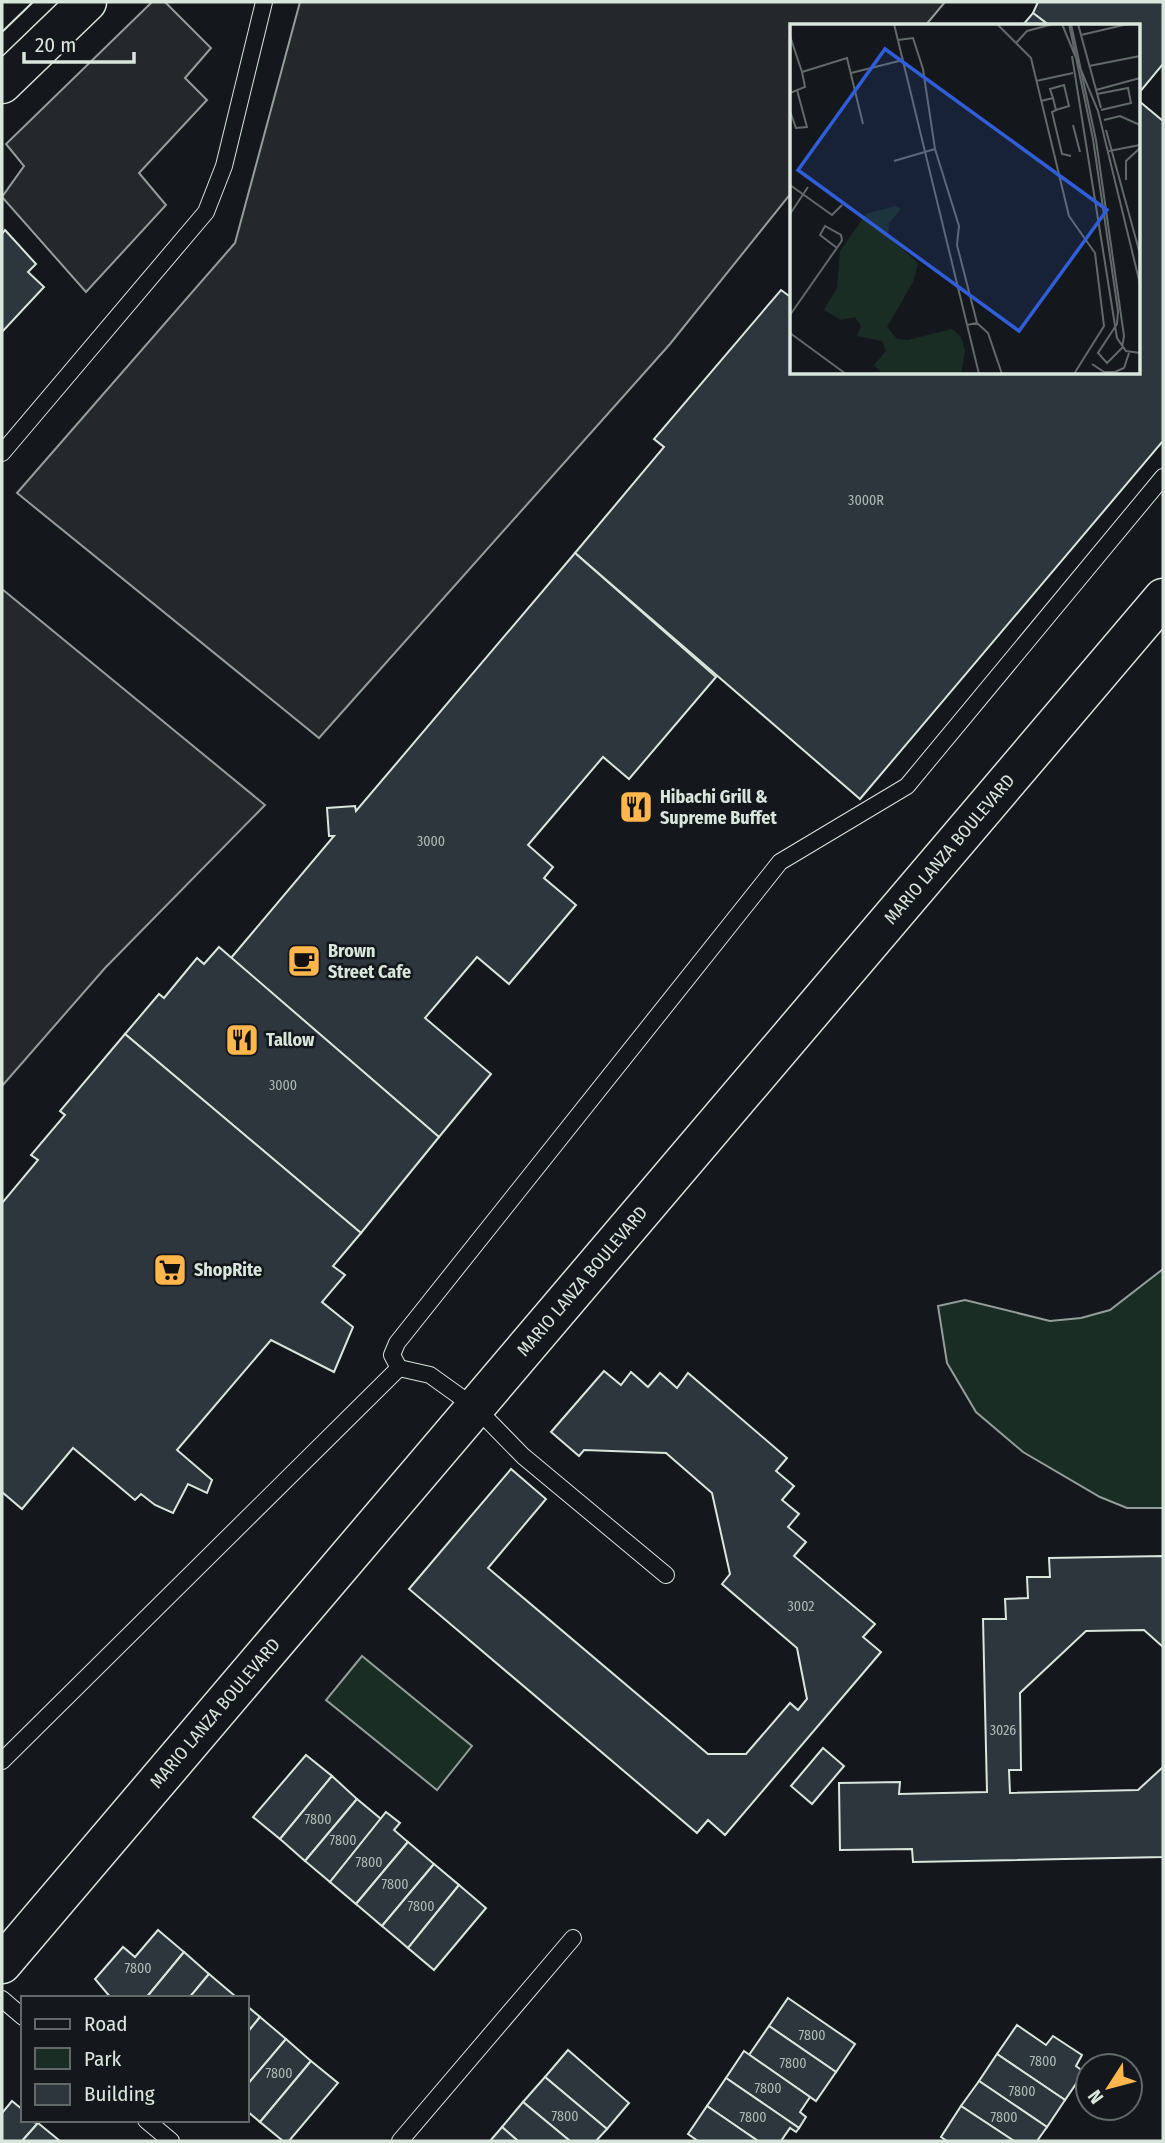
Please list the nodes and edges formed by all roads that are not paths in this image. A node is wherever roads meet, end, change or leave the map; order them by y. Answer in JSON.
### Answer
{"nodes":[{"id":1,"x":87,"y":2,"type":"edge"},
{"id":2,"x":264,"y":2,"type":"edge"},
{"id":3,"x":2,"y":84,"type":"edge"},
{"id":4,"x":2,"y":453,"type":"edge"},
{"id":5,"x":1163,"y":477,"type":"edge"},
{"id":6,"x":1163,"y":598,"type":"edge"},
{"id":7,"x":399,"y":1368,"type":"junction"},
{"id":8,"x":475,"y":1408,"type":"junction"},
{"id":9,"x":666,"y":1575,"type":"dead end"},
{"id":10,"x":2,"y":1761,"type":"edge"},
{"id":11,"x":573,"y":1938,"type":"dead end"},
{"id":12,"x":2,"y":1964,"type":"edge"},
{"id":13,"x":2,"y":1999,"type":"edge"},
{"id":14,"x":21,"y":2015,"type":"edge"},
{"id":15,"x":148,"y":2122,"type":"edge"},
{"id":16,"x":172,"y":2141,"type":"edge"},
{"id":17,"x":400,"y":2141,"type":"edge"}],
"edges":[{"from":1,"to":3,"type":"street"},
{"from":2,"to":4,"type":"lane"},
{"from":5,"to":7,"type":"lane"},
{"from":6,"to":8,"type":"street","name":"MARIO LANZA BOULEVARD"},
{"from":7,"to":8,"type":"lane"},
{"from":7,"to":10,"type":"lane"},
{"from":8,"to":9,"type":"lane"},
{"from":8,"to":12,"type":"street","name":"MARIO LANZA BOULEVARD"},
{"from":11,"to":17,"type":"lane"},
{"from":13,"to":14,"type":"lane"},
{"from":15,"to":16,"type":"lane"}]}
